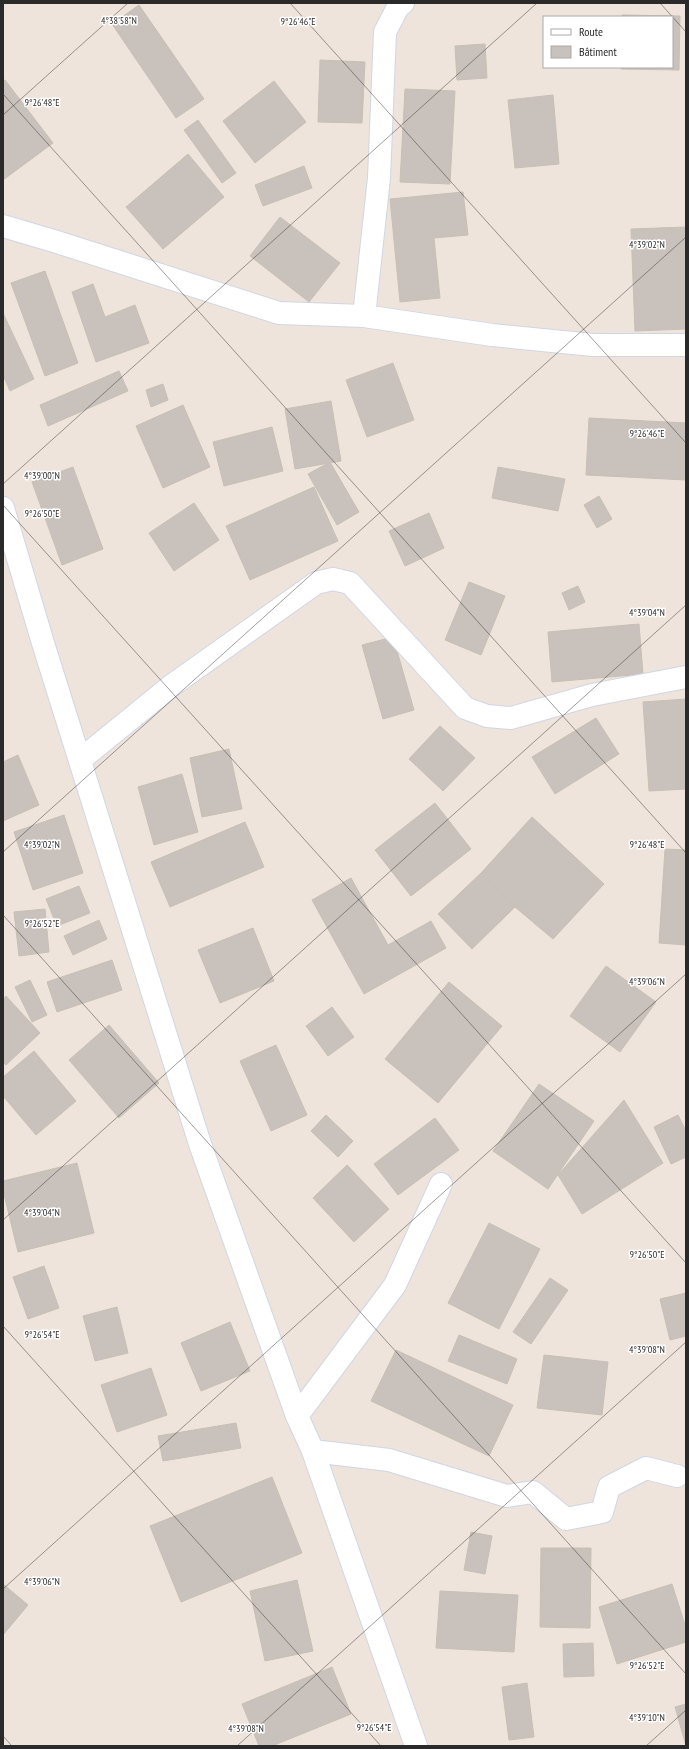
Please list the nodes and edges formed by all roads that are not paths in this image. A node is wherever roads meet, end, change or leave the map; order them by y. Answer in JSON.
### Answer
{"nodes":[{"id":1,"x":403,"y":3,"type":"edge"},
{"id":2,"x":3,"y":226,"type":"edge"},
{"id":3,"x":364,"y":316,"type":"junction"},
{"id":4,"x":686,"y":345,"type":"edge"},
{"id":5,"x":3,"y":508,"type":"edge"},
{"id":6,"x":686,"y":677,"type":"edge"},
{"id":7,"x":80,"y":760,"type":"junction"},
{"id":8,"x":441,"y":1184,"type":"dead end"},
{"id":9,"x":297,"y":1416,"type":"junction"},
{"id":10,"x":313,"y":1451,"type":"junction"},
{"id":11,"x":677,"y":1476,"type":"dead end"},
{"id":12,"x":416,"y":1746,"type":"edge"}],
"edges":[{"from":1,"to":3,"type":"street"},
{"from":2,"to":3,"type":"street"},
{"from":3,"to":4,"type":"street"},
{"from":5,"to":7,"type":"street"},
{"from":6,"to":7,"type":"street"},
{"from":7,"to":9,"type":"street"},
{"from":8,"to":9,"type":"street"},
{"from":9,"to":10,"type":"street"},
{"from":10,"to":11,"type":"street"},
{"from":10,"to":12,"type":"street"}]}
